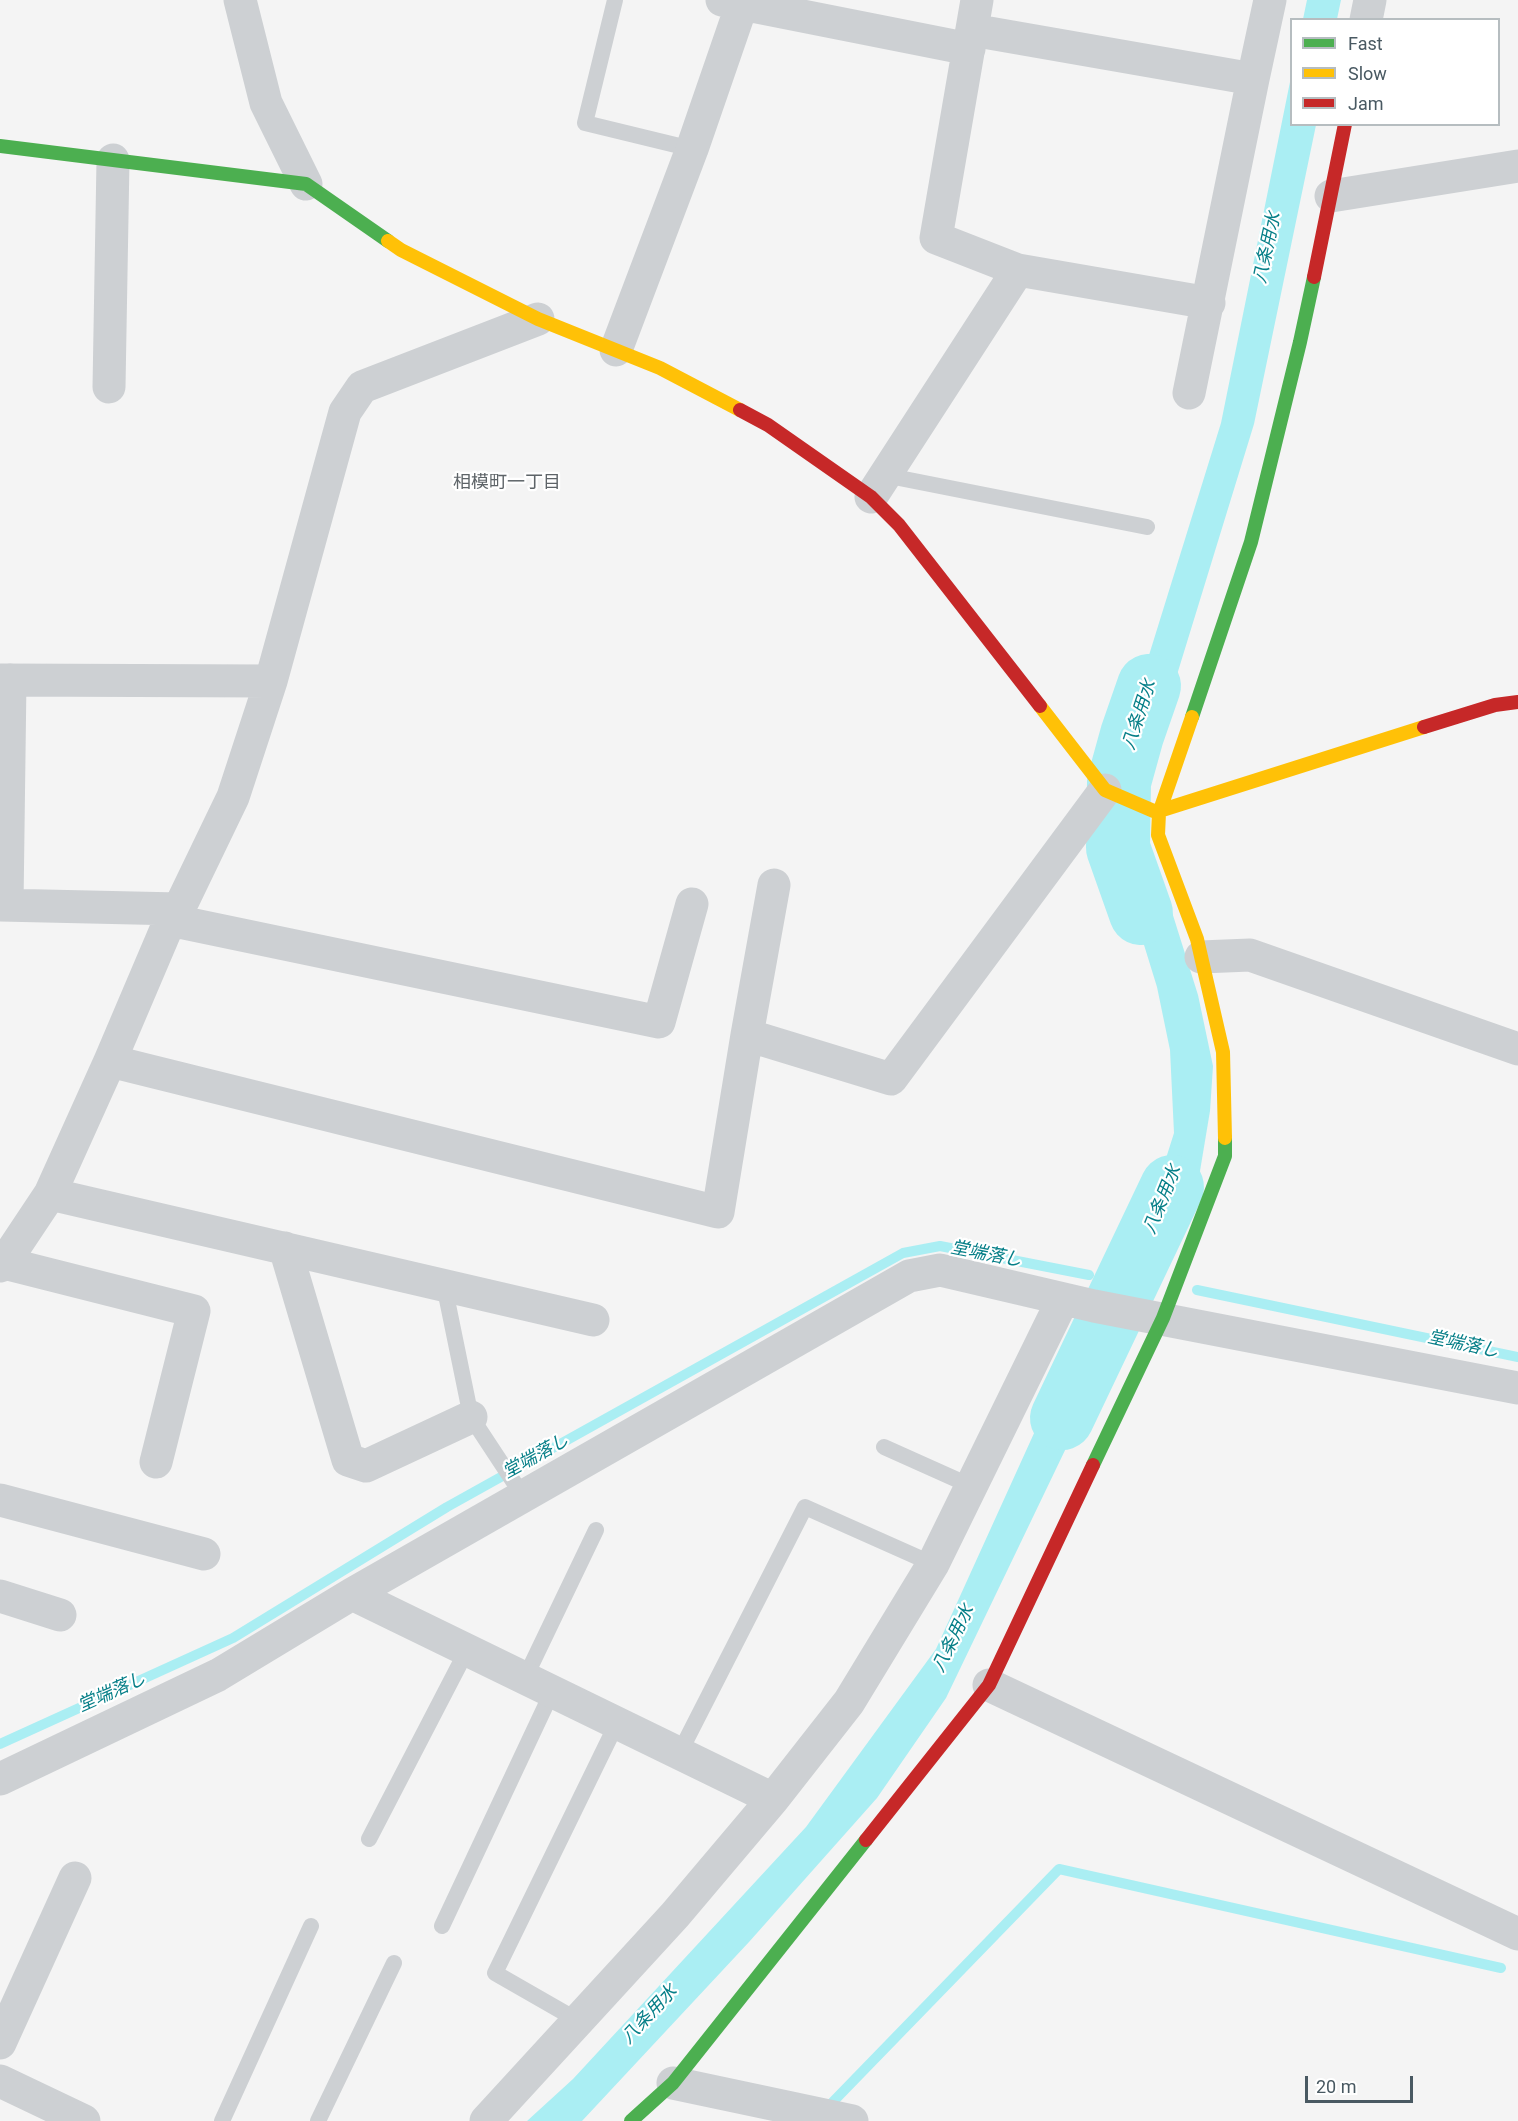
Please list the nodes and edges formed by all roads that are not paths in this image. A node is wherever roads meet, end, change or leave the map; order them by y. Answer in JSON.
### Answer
{"nodes":[{"id":1,"x":240,"y":0,"type":"edge"},
{"id":2,"x":615,"y":0,"type":"edge"},
{"id":3,"x":1270,"y":0,"type":"edge"},
{"id":4,"x":1370,"y":0,"type":"edge"},
{"id":5,"x":732,"y":2,"type":"edge"},
{"id":6,"x":1366,"y":18,"type":"edge"},
{"id":7,"x":973,"y":26,"type":"edge"},
{"id":8,"x":1253,"y":79,"type":"junction"},
{"id":9,"x":1345,"y":126,"type":"edge"},
{"id":10,"x":0,"y":146,"type":"edge"},
{"id":11,"x":692,"y":149,"type":"junction"},
{"id":12,"x":113,"y":160,"type":"junction"},
{"id":13,"x":1518,"y":166,"type":"edge"},
{"id":14,"x":306,"y":184,"type":"junction"},
{"id":15,"x":1331,"y":196,"type":"junction"},
{"id":16,"x":1018,"y":270,"type":"junction"},
{"id":17,"x":1209,"y":303,"type":"junction"},
{"id":18,"x":538,"y":320,"type":"junction"},
{"id":19,"x":616,"y":350,"type":"junction"},
{"id":20,"x":109,"y":387,"type":"dead end"},
{"id":21,"x":1189,"y":393,"type":"dead end"},
{"id":22,"x":878,"y":486,"type":"junction"},
{"id":23,"x":1148,"y":527,"type":"dead end"},
{"id":24,"x":5,"y":680,"type":"edge"},
{"id":25,"x":271,"y":681,"type":"junction"},
{"id":26,"x":1518,"y":702,"type":"edge"},
{"id":27,"x":1107,"y":791,"type":"junction"},
{"id":28,"x":1158,"y":812,"type":"junction"},
{"id":29,"x":774,"y":885,"type":"dead end"},
{"id":30,"x":692,"y":904,"type":"dead end"},
{"id":31,"x":3,"y":905,"type":"edge"},
{"id":32,"x":175,"y":914,"type":"junction"},
{"id":33,"x":1201,"y":957,"type":"junction"},
{"id":34,"x":747,"y":1035,"type":"junction"},
{"id":35,"x":1518,"y":1049,"type":"edge"},
{"id":36,"x":110,"y":1061,"type":"junction"},
{"id":37,"x":50,"y":1194,"type":"junction"},
{"id":38,"x":285,"y":1248,"type":"junction"},
{"id":39,"x":1,"y":1264,"type":"edge"},
{"id":40,"x":444,"y":1285,"type":"junction"},
{"id":41,"x":1078,"y":1302,"type":"junction"},
{"id":42,"x":1153,"y":1316,"type":"junction"},
{"id":43,"x":593,"y":1320,"type":"dead end"},
{"id":44,"x":1518,"y":1388,"type":"edge"},
{"id":45,"x":471,"y":1417,"type":"junction"},
{"id":46,"x":884,"y":1447,"type":"dead end"},
{"id":47,"x":156,"y":1462,"type":"dead end"},
{"id":48,"x":971,"y":1486,"type":"junction"},
{"id":49,"x":522,"y":1494,"type":"junction"},
{"id":50,"x":0,"y":1500,"type":"edge"},
{"id":51,"x":596,"y":1530,"type":"dead end"},
{"id":52,"x":204,"y":1554,"type":"dead end"},
{"id":53,"x":933,"y":1564,"type":"junction"},
{"id":54,"x":352,"y":1594,"type":"junction"},
{"id":55,"x":0,"y":1596,"type":"edge"},
{"id":56,"x":60,"y":1616,"type":"dead end"},
{"id":57,"x":467,"y":1650,"type":"junction"},
{"id":58,"x":539,"y":1685,"type":"junction"},
{"id":59,"x":989,"y":1685,"type":"junction"},
{"id":60,"x":617,"y":1723,"type":"junction"},
{"id":61,"x":680,"y":1752,"type":"junction"},
{"id":62,"x":0,"y":1779,"type":"edge"},
{"id":63,"x":773,"y":1799,"type":"junction"},
{"id":64,"x":369,"y":1839,"type":"dead end"},
{"id":65,"x":75,"y":1878,"type":"dead end"},
{"id":66,"x":311,"y":1926,"type":"dead end"},
{"id":67,"x":442,"y":1926,"type":"dead end"},
{"id":68,"x":1518,"y":1934,"type":"edge"},
{"id":69,"x":394,"y":1963,"type":"dead end"},
{"id":70,"x":577,"y":2020,"type":"junction"},
{"id":71,"x":0,"y":2043,"type":"edge"},
{"id":72,"x":0,"y":2081,"type":"edge"},
{"id":73,"x":674,"y":2083,"type":"junction"},
{"id":74,"x":84,"y":2121,"type":"edge"},
{"id":75,"x":222,"y":2121,"type":"edge"},
{"id":76,"x":318,"y":2121,"type":"edge"},
{"id":77,"x":486,"y":2121,"type":"edge"},
{"id":78,"x":631,"y":2121,"type":"edge"},
{"id":79,"x":852,"y":2121,"type":"edge"}],
"edges":[{"from":1,"to":14,"type":"street"},
{"from":2,"to":11,"type":"lane"},
{"from":3,"to":8,"type":"street"},
{"from":4,"to":6,"type":"street"},
{"from":5,"to":7,"type":"street"},
{"from":5,"to":11,"type":"street"},
{"from":7,"to":8,"type":"street"},
{"from":7,"to":16,"type":"street"},
{"from":8,"to":17,"type":"street"},
{"from":9,"to":15,"type":"street"},
{"from":10,"to":12,"type":"street"},
{"from":11,"to":19,"type":"street"},
{"from":12,"to":14,"type":"street"},
{"from":12,"to":20,"type":"street"},
{"from":13,"to":15,"type":"street"},
{"from":14,"to":18,"type":"street"},
{"from":15,"to":28,"type":"street"},
{"from":16,"to":17,"type":"street"},
{"from":16,"to":22,"type":"street"},
{"from":17,"to":21,"type":"street"},
{"from":18,"to":19,"type":"street"},
{"from":18,"to":25,"type":"street"},
{"from":19,"to":22,"type":"street"},
{"from":22,"to":23,"type":"lane"},
{"from":22,"to":27,"type":"street"},
{"from":24,"to":25,"type":"street"},
{"from":24,"to":31,"type":"street"},
{"from":25,"to":32,"type":"street"},
{"from":26,"to":28,"type":"street"},
{"from":27,"to":28,"type":"street"},
{"from":27,"to":34,"type":"street"},
{"from":28,"to":33,"type":"street"},
{"from":29,"to":34,"type":"street"},
{"from":30,"to":32,"type":"street"},
{"from":31,"to":32,"type":"street"},
{"from":32,"to":36,"type":"street"},
{"from":33,"to":35,"type":"street"},
{"from":33,"to":42,"type":"street"},
{"from":34,"to":36,"type":"street"},
{"from":36,"to":37,"type":"street"},
{"from":37,"to":38,"type":"street"},
{"from":37,"to":39,"type":"street"},
{"from":38,"to":40,"type":"street"},
{"from":38,"to":45,"type":"street"},
{"from":39,"to":47,"type":"street"},
{"from":40,"to":43,"type":"street"},
{"from":40,"to":45,"type":"lane"},
{"from":41,"to":42,"type":"street"},
{"from":41,"to":48,"type":"street"},
{"from":41,"to":49,"type":"street"},
{"from":42,"to":44,"type":"street"},
{"from":42,"to":59,"type":"street"},
{"from":45,"to":49,"type":"lane"},
{"from":46,"to":48,"type":"lane"},
{"from":48,"to":53,"type":"street"},
{"from":49,"to":54,"type":"street"},
{"from":50,"to":52,"type":"street"},
{"from":51,"to":58,"type":"lane"},
{"from":53,"to":61,"type":"lane"},
{"from":53,"to":63,"type":"street"},
{"from":54,"to":57,"type":"street"},
{"from":54,"to":62,"type":"street"},
{"from":55,"to":56,"type":"street"},
{"from":57,"to":58,"type":"street"},
{"from":57,"to":64,"type":"lane"},
{"from":58,"to":60,"type":"street"},
{"from":58,"to":67,"type":"lane"},
{"from":59,"to":68,"type":"street"},
{"from":59,"to":73,"type":"street"},
{"from":60,"to":61,"type":"street"},
{"from":60,"to":70,"type":"lane"},
{"from":61,"to":63,"type":"street"},
{"from":63,"to":70,"type":"street"},
{"from":65,"to":71,"type":"street"},
{"from":66,"to":75,"type":"lane"},
{"from":69,"to":76,"type":"lane"},
{"from":70,"to":77,"type":"street"},
{"from":72,"to":74,"type":"street"},
{"from":73,"to":78,"type":"street"},
{"from":73,"to":79,"type":"street"}]}
